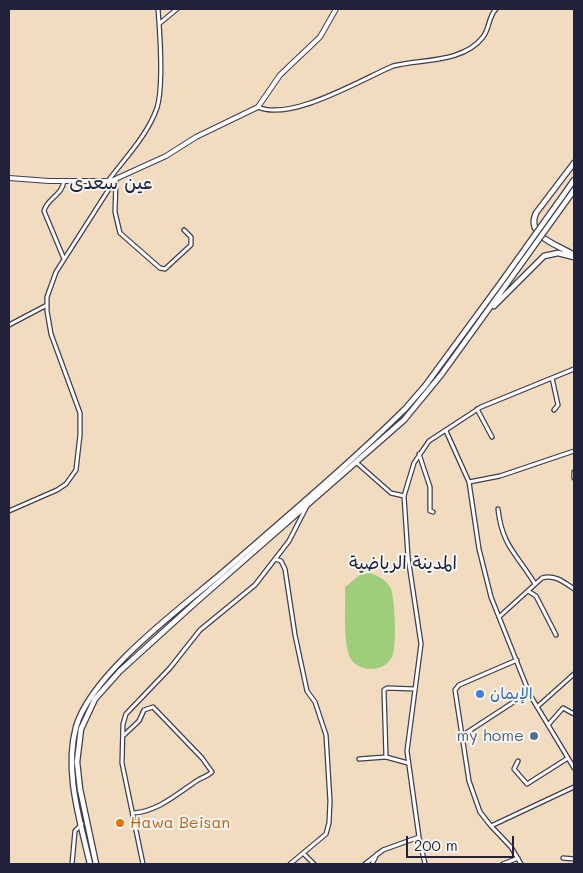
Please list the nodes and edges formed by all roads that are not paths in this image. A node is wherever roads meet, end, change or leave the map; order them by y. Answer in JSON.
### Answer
{"nodes":[{"id":1,"x":158,"y":9,"type":"edge"},
{"id":2,"x":177,"y":9,"type":"edge"},
{"id":3,"x":336,"y":9,"type":"edge"},
{"id":4,"x":496,"y":9,"type":"edge"},
{"id":5,"x":159,"y":23,"type":"junction"},
{"id":6,"x":258,"y":107,"type":"junction"},
{"id":7,"x":574,"y":163,"type":"edge"},
{"id":8,"x":9,"y":178,"type":"edge"},
{"id":9,"x":116,"y":179,"type":"junction"},
{"id":10,"x":574,"y":180,"type":"edge"},
{"id":11,"x":64,"y":181,"type":"junction"},
{"id":12,"x":108,"y":181,"type":"junction"},
{"id":13,"x":574,"y":190,"type":"edge"},
{"id":14,"x":564,"y":199,"type":"junction"},
{"id":15,"x":184,"y":230,"type":"dead end"},
{"id":16,"x":574,"y":256,"type":"edge"},
{"id":17,"x":64,"y":259,"type":"junction"},
{"id":18,"x":504,"y":283,"type":"junction"},
{"id":19,"x":47,"y":305,"type":"junction"},
{"id":20,"x":482,"y":317,"type":"junction"},
{"id":21,"x":9,"y":325,"type":"edge"},
{"id":22,"x":574,"y":369,"type":"edge"},
{"id":23,"x":552,"y":378,"type":"junction"},
{"id":24,"x":477,"y":409,"type":"junction"},
{"id":25,"x":554,"y":410,"type":"dead end"},
{"id":26,"x":446,"y":431,"type":"junction"},
{"id":27,"x":492,"y":437,"type":"dead end"},
{"id":28,"x":574,"y":451,"type":"edge"},
{"id":29,"x":419,"y":453,"type":"junction"},
{"id":30,"x":357,"y":463,"type":"junction"},
{"id":31,"x":574,"y":472,"type":"edge"},
{"id":32,"x":574,"y":478,"type":"edge"},
{"id":33,"x":469,"y":482,"type":"junction"},
{"id":34,"x":404,"y":496,"type":"junction"},
{"id":35,"x":307,"y":506,"type":"junction"},
{"id":36,"x":498,"y":509,"type":"dead end"},
{"id":37,"x":9,"y":511,"type":"edge"},
{"id":38,"x":434,"y":512,"type":"dead end"},
{"id":39,"x":274,"y":559,"type":"junction"},
{"id":40,"x":535,"y":584,"type":"junction"},
{"id":41,"x":574,"y":588,"type":"edge"},
{"id":42,"x":528,"y":591,"type":"junction"},
{"id":43,"x":499,"y":617,"type":"junction"},
{"id":44,"x":556,"y":635,"type":"dead end"},
{"id":45,"x":517,"y":660,"type":"junction"},
{"id":46,"x":574,"y":674,"type":"edge"},
{"id":47,"x":415,"y":688,"type":"junction"},
{"id":48,"x":529,"y":692,"type":"junction"},
{"id":49,"x":537,"y":707,"type":"junction"},
{"id":50,"x":574,"y":714,"type":"edge"},
{"id":51,"x":548,"y":725,"type":"junction"},
{"id":52,"x":463,"y":735,"type":"junction"},
{"id":53,"x":122,"y":736,"type":"junction"},
{"id":54,"x":386,"y":757,"type":"junction"},
{"id":55,"x":568,"y":758,"type":"junction"},
{"id":56,"x":359,"y":759,"type":"dead end"},
{"id":57,"x":518,"y":761,"type":"dead end"},
{"id":58,"x":408,"y":763,"type":"junction"},
{"id":59,"x":574,"y":768,"type":"edge"},
{"id":60,"x":574,"y":787,"type":"edge"},
{"id":61,"x":134,"y":813,"type":"junction"},
{"id":62,"x":82,"y":824,"type":"junction"},
{"id":63,"x":491,"y":826,"type":"junction"},
{"id":64,"x":419,"y":837,"type":"junction"},
{"id":65,"x":304,"y":854,"type":"junction"},
{"id":66,"x":377,"y":854,"type":"junction"},
{"id":67,"x":518,"y":858,"type":"junction"},
{"id":68,"x":563,"y":858,"type":"dead end"},
{"id":69,"x":574,"y":859,"type":"edge"},
{"id":70,"x":72,"y":864,"type":"edge"},
{"id":71,"x":90,"y":864,"type":"edge"},
{"id":72,"x":96,"y":864,"type":"edge"},
{"id":73,"x":143,"y":864,"type":"edge"},
{"id":74,"x":290,"y":864,"type":"edge"},
{"id":75,"x":314,"y":864,"type":"edge"},
{"id":76,"x":366,"y":864,"type":"edge"},
{"id":77,"x":372,"y":864,"type":"edge"},
{"id":78,"x":426,"y":864,"type":"edge"},
{"id":79,"x":503,"y":864,"type":"edge"},
{"id":80,"x":522,"y":864,"type":"edge"}],
"edges":[{"from":1,"to":5,"type":"street"},
{"from":2,"to":5,"type":"street"},
{"from":3,"to":6,"type":"street"},
{"from":4,"to":6,"type":"street"},
{"from":5,"to":12,"type":"street"},
{"from":6,"to":9,"type":"street"},
{"from":7,"to":16,"type":"main road"},
{"from":8,"to":11,"type":"street"},
{"from":9,"to":12,"type":"street"},
{"from":9,"to":15,"type":"street"},
{"from":10,"to":14,"type":"main road"},
{"from":11,"to":12,"type":"street"},
{"from":11,"to":17,"type":"street"},
{"from":12,"to":17,"type":"street"},
{"from":13,"to":14,"type":"main road"},
{"from":14,"to":18,"type":"main road","bridge":true},
{"from":16,"to":20,"type":"main road"},
{"from":17,"to":19,"type":"street"},
{"from":18,"to":20,"type":"main road"},
{"from":18,"to":62,"type":"main road"},
{"from":19,"to":21,"type":"street"},
{"from":19,"to":37,"type":"street"},
{"from":20,"to":30,"type":"main road"},
{"from":22,"to":23,"type":"street"},
{"from":23,"to":24,"type":"street"},
{"from":23,"to":25,"type":"street"},
{"from":24,"to":26,"type":"street"},
{"from":24,"to":27,"type":"street"},
{"from":26,"to":29,"type":"street"},
{"from":26,"to":33,"type":"street"},
{"from":28,"to":33,"type":"street"},
{"from":29,"to":34,"type":"street"},
{"from":29,"to":38,"type":"street"},
{"from":30,"to":34,"type":"street"},
{"from":30,"to":35,"type":"main road"},
{"from":31,"to":32,"type":"street"},
{"from":33,"to":43,"type":"street"},
{"from":34,"to":47,"type":"street"},
{"from":35,"to":39,"type":"street"},
{"from":35,"to":72,"type":"main road"},
{"from":36,"to":40,"type":"street"},
{"from":39,"to":53,"type":"street"},
{"from":39,"to":65,"type":"street"},
{"from":40,"to":41,"type":"street"},
{"from":40,"to":42,"type":"street"},
{"from":42,"to":43,"type":"street"},
{"from":42,"to":44,"type":"street"},
{"from":43,"to":45,"type":"street"},
{"from":45,"to":48,"type":"street"},
{"from":45,"to":52,"type":"street"},
{"from":46,"to":49,"type":"street"},
{"from":47,"to":54,"type":"street"},
{"from":47,"to":58,"type":"street"},
{"from":48,"to":49,"type":"street"},
{"from":48,"to":52,"type":"street"},
{"from":49,"to":51,"type":"street"},
{"from":50,"to":51,"type":"street"},
{"from":51,"to":55,"type":"street"},
{"from":52,"to":63,"type":"street"},
{"from":53,"to":61,"type":"street"},
{"from":53,"to":61,"type":"street"},
{"from":54,"to":56,"type":"street"},
{"from":54,"to":58,"type":"street"},
{"from":55,"to":57,"type":"street"},
{"from":55,"to":59,"type":"street"},
{"from":58,"to":64,"type":"street"},
{"from":60,"to":63,"type":"street"},
{"from":61,"to":73,"type":"street"},
{"from":62,"to":70,"type":"street"},
{"from":62,"to":71,"type":"main road"},
{"from":63,"to":67,"type":"street"},
{"from":64,"to":66,"type":"street"},
{"from":64,"to":78,"type":"street"},
{"from":65,"to":74,"type":"street"},
{"from":65,"to":75,"type":"street"},
{"from":66,"to":76,"type":"street"},
{"from":66,"to":77,"type":"street"},
{"from":67,"to":79,"type":"street"},
{"from":67,"to":80,"type":"street"},
{"from":68,"to":69,"type":"street"}]}
